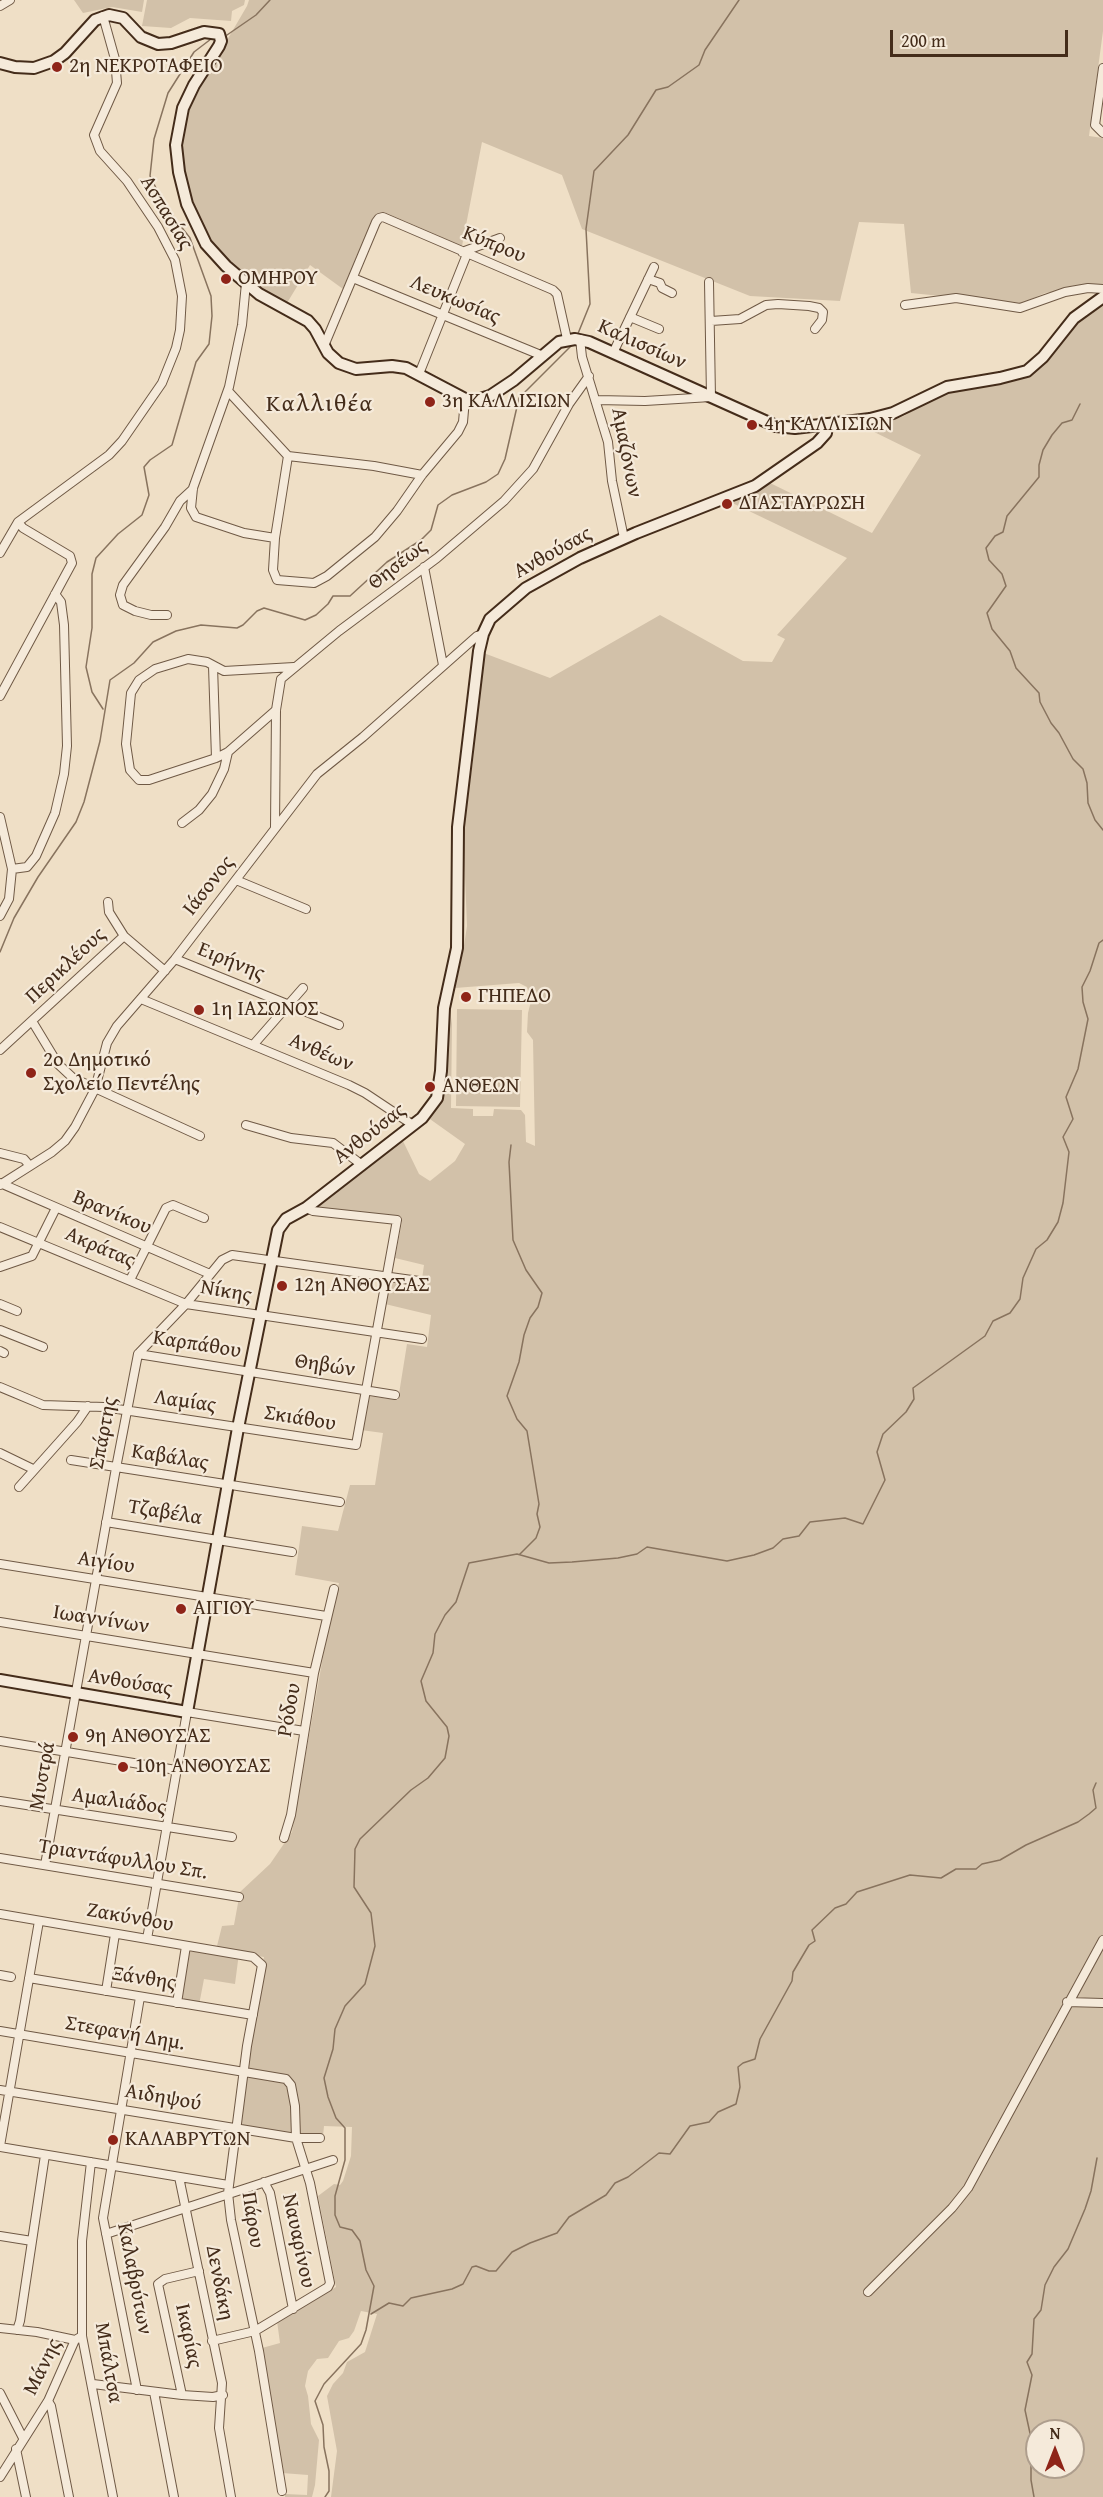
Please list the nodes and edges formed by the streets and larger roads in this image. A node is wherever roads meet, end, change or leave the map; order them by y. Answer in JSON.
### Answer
{"nodes":[{"id":1,"x":10,"y":0,"type":"edge"},
{"id":2,"x":0,"y":6,"type":"edge"},
{"id":3,"x":102,"y":16,"type":"junction"},
{"id":4,"x":0,"y":63,"type":"edge"},
{"id":5,"x":1103,"y":68,"type":"edge"},
{"id":6,"x":1103,"y":133,"type":"edge"},
{"id":7,"x":500,"y":238,"type":"dead end"},
{"id":8,"x":464,"y":253,"type":"junction"},
{"id":9,"x":654,"y":267,"type":"dead end"},
{"id":10,"x":353,"y":278,"type":"junction"},
{"id":11,"x":648,"y":279,"type":"junction"},
{"id":12,"x":709,"y":282,"type":"dead end"},
{"id":13,"x":246,"y":283,"type":"junction"},
{"id":14,"x":1103,"y":289,"type":"edge"},
{"id":15,"x":672,"y":292,"type":"dead end"},
{"id":16,"x":1103,"y":297,"type":"edge"},
{"id":17,"x":905,"y":306,"type":"dead end"},
{"id":18,"x":444,"y":314,"type":"junction"},
{"id":19,"x":630,"y":317,"type":"junction"},
{"id":20,"x":711,"y":321,"type":"junction"},
{"id":21,"x":659,"y":329,"type":"dead end"},
{"id":22,"x":815,"y":329,"type":"dead end"},
{"id":23,"x":567,"y":339,"type":"junction"},
{"id":24,"x":580,"y":339,"type":"junction"},
{"id":25,"x":324,"y":346,"type":"junction"},
{"id":26,"x":613,"y":353,"type":"junction"},
{"id":27,"x":543,"y":356,"type":"junction"},
{"id":28,"x":419,"y":374,"type":"junction"},
{"id":29,"x":589,"y":376,"type":"junction"},
{"id":30,"x":228,"y":391,"type":"junction"},
{"id":31,"x":711,"y":397,"type":"junction"},
{"id":32,"x":465,"y":399,"type":"junction"},
{"id":33,"x":597,"y":400,"type":"junction"},
{"id":34,"x":827,"y":424,"type":"junction"},
{"id":35,"x":288,"y":456,"type":"junction"},
{"id":36,"x":422,"y":475,"type":"junction"},
{"id":37,"x":193,"y":488,"type":"junction"},
{"id":38,"x":18,"y":522,"type":"junction"},
{"id":39,"x":275,"y":538,"type":"junction"},
{"id":40,"x":624,"y":538,"type":"junction"},
{"id":41,"x":0,"y":553,"type":"edge"},
{"id":42,"x":424,"y":567,"type":"junction"},
{"id":43,"x":55,"y":594,"type":"junction"},
{"id":44,"x":167,"y":615,"type":"dead end"},
{"id":45,"x":483,"y":634,"type":"junction"},
{"id":46,"x":440,"y":645,"type":"junction"},
{"id":47,"x":458,"y":654,"type":"junction"},
{"id":48,"x":443,"y":665,"type":"junction"},
{"id":49,"x":213,"y":666,"type":"junction"},
{"id":50,"x":294,"y":667,"type":"junction"},
{"id":51,"x":267,"y":670,"type":"junction"},
{"id":52,"x":279,"y":685,"type":"junction"},
{"id":53,"x":0,"y":696,"type":"edge"},
{"id":54,"x":276,"y":710,"type":"junction"},
{"id":55,"x":228,"y":752,"type":"junction"},
{"id":56,"x":216,"y":758,"type":"junction"},
{"id":57,"x":0,"y":817,"type":"edge"},
{"id":58,"x":183,"y":823,"type":"dead end"},
{"id":59,"x":275,"y":829,"type":"junction"},
{"id":60,"x":12,"y":869,"type":"junction"},
{"id":61,"x":236,"y":880,"type":"junction"},
{"id":62,"x":108,"y":902,"type":"dead end"},
{"id":63,"x":306,"y":909,"type":"dead end"},
{"id":64,"x":0,"y":916,"type":"edge"},
{"id":65,"x":124,"y":936,"type":"junction"},
{"id":66,"x":176,"y":959,"type":"junction"},
{"id":67,"x":165,"y":971,"type":"junction"},
{"id":68,"x":303,"y":988,"type":"dead end"},
{"id":69,"x":141,"y":999,"type":"junction"},
{"id":70,"x":287,"y":1004,"type":"junction"},
{"id":71,"x":32,"y":1021,"type":"junction"},
{"id":72,"x":339,"y":1025,"type":"dead end"},
{"id":73,"x":254,"y":1044,"type":"junction"},
{"id":74,"x":0,"y":1050,"type":"edge"},
{"id":75,"x":95,"y":1089,"type":"junction"},
{"id":76,"x":246,"y":1125,"type":"dead end"},
{"id":77,"x":413,"y":1125,"type":"junction"},
{"id":78,"x":200,"y":1136,"type":"dead end"},
{"id":79,"x":0,"y":1153,"type":"edge"},
{"id":80,"x":362,"y":1165,"type":"junction"},
{"id":81,"x":30,"y":1166,"type":"junction"},
{"id":82,"x":0,"y":1184,"type":"edge"},
{"id":83,"x":56,"y":1208,"type":"junction"},
{"id":84,"x":306,"y":1208,"type":"junction"},
{"id":85,"x":204,"y":1218,"type":"dead end"},
{"id":86,"x":0,"y":1227,"type":"edge"},
{"id":87,"x":39,"y":1242,"type":"junction"},
{"id":88,"x":147,"y":1247,"type":"junction"},
{"id":89,"x":271,"y":1261,"type":"junction"},
{"id":90,"x":0,"y":1267,"type":"edge"},
{"id":91,"x":210,"y":1274,"type":"junction"},
{"id":92,"x":388,"y":1277,"type":"junction"},
{"id":93,"x":130,"y":1280,"type":"junction"},
{"id":94,"x":419,"y":1281,"type":"dead end"},
{"id":95,"x":0,"y":1304,"type":"edge"},
{"id":96,"x":186,"y":1304,"type":"junction"},
{"id":97,"x":16,"y":1311,"type":"dead end"},
{"id":98,"x":261,"y":1316,"type":"junction"},
{"id":99,"x":0,"y":1330,"type":"edge"},
{"id":100,"x":378,"y":1334,"type":"junction"},
{"id":101,"x":422,"y":1339,"type":"dead end"},
{"id":102,"x":43,"y":1347,"type":"dead end"},
{"id":103,"x":138,"y":1354,"type":"junction"},
{"id":104,"x":250,"y":1372,"type":"junction"},
{"id":105,"x":0,"y":1387,"type":"edge"},
{"id":106,"x":365,"y":1390,"type":"junction"},
{"id":107,"x":395,"y":1395,"type":"dead end"},
{"id":108,"x":88,"y":1406,"type":"junction"},
{"id":109,"x":126,"y":1412,"type":"junction"},
{"id":110,"x":238,"y":1428,"type":"junction"},
{"id":111,"x":0,"y":1453,"type":"edge"},
{"id":112,"x":71,"y":1460,"type":"dead end"},
{"id":113,"x":116,"y":1468,"type":"junction"},
{"id":114,"x":33,"y":1469,"type":"junction"},
{"id":115,"x":227,"y":1485,"type":"junction"},
{"id":116,"x":19,"y":1486,"type":"dead end"},
{"id":117,"x":340,"y":1502,"type":"dead end"},
{"id":118,"x":106,"y":1522,"type":"junction"},
{"id":119,"x":217,"y":1540,"type":"junction"},
{"id":120,"x":292,"y":1552,"type":"dead end"},
{"id":121,"x":0,"y":1564,"type":"edge"},
{"id":122,"x":96,"y":1579,"type":"junction"},
{"id":123,"x":333,"y":1589,"type":"dead end"},
{"id":124,"x":207,"y":1597,"type":"junction"},
{"id":125,"x":326,"y":1616,"type":"junction"},
{"id":126,"x":0,"y":1622,"type":"edge"},
{"id":127,"x":86,"y":1636,"type":"junction"},
{"id":128,"x":197,"y":1654,"type":"junction"},
{"id":129,"x":314,"y":1673,"type":"junction"},
{"id":130,"x":0,"y":1680,"type":"edge"},
{"id":131,"x":76,"y":1694,"type":"junction"},
{"id":132,"x":187,"y":1712,"type":"junction"},
{"id":133,"x":304,"y":1731,"type":"junction"},
{"id":134,"x":0,"y":1741,"type":"edge"},
{"id":135,"x":66,"y":1752,"type":"junction"},
{"id":136,"x":176,"y":1770,"type":"junction"},
{"id":137,"x":0,"y":1802,"type":"edge"},
{"id":138,"x":56,"y":1811,"type":"junction"},
{"id":139,"x":167,"y":1827,"type":"junction"},
{"id":140,"x":232,"y":1837,"type":"dead end"},
{"id":141,"x":284,"y":1838,"type":"dead end"},
{"id":142,"x":0,"y":1858,"type":"edge"},
{"id":143,"x":45,"y":1865,"type":"junction"},
{"id":144,"x":156,"y":1884,"type":"junction"},
{"id":145,"x":239,"y":1897,"type":"dead end"},
{"id":146,"x":0,"y":1914,"type":"edge"},
{"id":147,"x":39,"y":1921,"type":"junction"},
{"id":148,"x":115,"y":1934,"type":"junction"},
{"id":149,"x":147,"y":1939,"type":"junction"},
{"id":150,"x":1103,"y":1940,"type":"edge"},
{"id":151,"x":186,"y":1946,"type":"junction"},
{"id":152,"x":254,"y":1957,"type":"joint"},
{"id":153,"x":0,"y":1975,"type":"edge"},
{"id":154,"x":11,"y":1977,"type":"dead end"},
{"id":155,"x":29,"y":1978,"type":"junction"},
{"id":156,"x":106,"y":1991,"type":"junction"},
{"id":157,"x":140,"y":1997,"type":"junction"},
{"id":158,"x":177,"y":2002,"type":"junction"},
{"id":159,"x":1067,"y":2002,"type":"junction"},
{"id":160,"x":1103,"y":2003,"type":"edge"},
{"id":161,"x":253,"y":2015,"type":"junction"},
{"id":162,"x":0,"y":2031,"type":"edge"},
{"id":163,"x":19,"y":2034,"type":"junction"},
{"id":164,"x":131,"y":2053,"type":"junction"},
{"id":165,"x":244,"y":2072,"type":"junction"},
{"id":166,"x":4,"y":2091,"type":"edge"},
{"id":167,"x":122,"y":2109,"type":"junction"},
{"id":168,"x":237,"y":2129,"type":"junction"},
{"id":169,"x":296,"y":2138,"type":"junction"},
{"id":170,"x":320,"y":2138,"type":"dead end"},
{"id":171,"x":0,"y":2147,"type":"edge"},
{"id":172,"x":45,"y":2155,"type":"junction"},
{"id":173,"x":333,"y":2160,"type":"dead end"},
{"id":174,"x":91,"y":2162,"type":"junction"},
{"id":175,"x":113,"y":2166,"type":"junction"},
{"id":176,"x":306,"y":2168,"type":"junction"},
{"id":177,"x":179,"y":2177,"type":"junction"},
{"id":178,"x":264,"y":2182,"type":"junction"},
{"id":179,"x":228,"y":2189,"type":"junction"},
{"id":180,"x":186,"y":2208,"type":"junction"},
{"id":181,"x":106,"y":2234,"type":"junction"},
{"id":182,"x":0,"y":2236,"type":"edge"},
{"id":183,"x":32,"y":2241,"type":"junction"},
{"id":184,"x":199,"y":2271,"type":"junction"},
{"id":185,"x":868,"y":2292,"type":"dead end"},
{"id":186,"x":293,"y":2309,"type":"junction"},
{"id":187,"x":0,"y":2328,"type":"edge"},
{"id":188,"x":16,"y":2330,"type":"junction"},
{"id":189,"x":255,"y":2331,"type":"junction"},
{"id":190,"x":78,"y":2338,"type":"junction"},
{"id":191,"x":213,"y":2341,"type":"junction"},
{"id":192,"x":93,"y":2384,"type":"junction"},
{"id":193,"x":137,"y":2390,"type":"junction"},
{"id":194,"x":154,"y":2392,"type":"junction"},
{"id":195,"x":0,"y":2393,"type":"edge"},
{"id":196,"x":182,"y":2395,"type":"junction"},
{"id":197,"x":223,"y":2396,"type":"junction"},
{"id":198,"x":48,"y":2401,"type":"junction"},
{"id":199,"x":23,"y":2438,"type":"junction"},
{"id":200,"x":16,"y":2450,"type":"junction"},
{"id":201,"x":0,"y":2477,"type":"edge"},
{"id":202,"x":282,"y":2491,"type":"dead end"},
{"id":203,"x":26,"y":2497,"type":"edge"},
{"id":204,"x":69,"y":2497,"type":"edge"},
{"id":205,"x":113,"y":2497,"type":"edge"},
{"id":206,"x":174,"y":2497,"type":"edge"},
{"id":207,"x":231,"y":2497,"type":"edge"}],
"edges":[{"from":1,"to":2,"type":"street"},
{"from":3,"to":4,"type":"street"},
{"from":3,"to":13,"type":"street"},
{"from":3,"to":38,"type":"street","name":"Ασπασίας"},
{"from":5,"to":6,"type":"street"},
{"from":7,"to":8,"type":"street"},
{"from":8,"to":10,"type":"street","name":"Κύπρου"},
{"from":8,"to":18,"type":"street"},
{"from":8,"to":23,"type":"street","name":"Κύπρου"},
{"from":9,"to":11,"type":"street"},
{"from":10,"to":18,"type":"street","name":"Λευκωσίας"},
{"from":10,"to":25,"type":"street"},
{"from":11,"to":15,"type":"street"},
{"from":11,"to":19,"type":"street"},
{"from":12,"to":20,"type":"street"},
{"from":13,"to":25,"type":"street"},
{"from":13,"to":30,"type":"street"},
{"from":14,"to":17,"type":"street"},
{"from":16,"to":34,"type":"street","name":"Καλισσίων"},
{"from":18,"to":27,"type":"street","name":"Λευκωσίας"},
{"from":18,"to":28,"type":"street"},
{"from":19,"to":21,"type":"street"},
{"from":19,"to":26,"type":"street"},
{"from":20,"to":22,"type":"street"},
{"from":20,"to":31,"type":"street"},
{"from":23,"to":24,"type":"street","name":"Καλισσίων"},
{"from":23,"to":27,"type":"street","name":"Καλισσίων"},
{"from":24,"to":26,"type":"street","name":"Καλισσίων"},
{"from":24,"to":29,"type":"street"},
{"from":25,"to":28,"type":"street"},
{"from":26,"to":31,"type":"street","name":"Καλισσίων"},
{"from":27,"to":32,"type":"street","name":"Καλισσίων"},
{"from":28,"to":32,"type":"street"},
{"from":29,"to":33,"type":"street","name":"Αμαζόνων"},
{"from":29,"to":42,"type":"street","name":"Θησέως"},
{"from":30,"to":35,"type":"street"},
{"from":30,"to":37,"type":"street"},
{"from":31,"to":33,"type":"street"},
{"from":31,"to":34,"type":"street","name":"Καλισσίων"},
{"from":32,"to":36,"type":"street"},
{"from":33,"to":40,"type":"street","name":"Αμαζόνων"},
{"from":34,"to":40,"type":"street","name":"Ανθούσας"},
{"from":35,"to":36,"type":"street"},
{"from":35,"to":39,"type":"street"},
{"from":36,"to":39,"type":"street"},
{"from":37,"to":39,"type":"street"},
{"from":37,"to":44,"type":"street"},
{"from":38,"to":41,"type":"street","name":"Ασπασίας"},
{"from":38,"to":43,"type":"street"},
{"from":40,"to":45,"type":"street","name":"Ανθούσας"},
{"from":42,"to":46,"type":"street"},
{"from":42,"to":50,"type":"street","name":"Θησέως"},
{"from":43,"to":53,"type":"street"},
{"from":43,"to":60,"type":"street"},
{"from":45,"to":47,"type":"street","name":"Ιάσονος"},
{"from":45,"to":77,"type":"street","name":"Ανθούσας"},
{"from":46,"to":47,"type":"street"},
{"from":46,"to":48,"type":"street"},
{"from":47,"to":48,"type":"street","name":"Ιάσονος"},
{"from":48,"to":59,"type":"street","name":"Ιάσονος"},
{"from":49,"to":51,"type":"street"},
{"from":49,"to":56,"type":"street"},
{"from":49,"to":56,"type":"street"},
{"from":50,"to":51,"type":"street"},
{"from":50,"to":52,"type":"street","name":"Θησέως"},
{"from":51,"to":52,"type":"street"},
{"from":52,"to":54,"type":"street"},
{"from":54,"to":55,"type":"street"},
{"from":54,"to":59,"type":"street"},
{"from":55,"to":56,"type":"street"},
{"from":55,"to":58,"type":"street"},
{"from":57,"to":60,"type":"street"},
{"from":59,"to":61,"type":"street","name":"Ιάσονος"},
{"from":60,"to":64,"type":"street"},
{"from":61,"to":63,"type":"street"},
{"from":61,"to":66,"type":"street","name":"Ιάσονος"},
{"from":62,"to":65,"type":"street"},
{"from":65,"to":67,"type":"street"},
{"from":65,"to":71,"type":"street","name":"Περικλέους"},
{"from":66,"to":67,"type":"street","name":"Ιάσονος"},
{"from":66,"to":70,"type":"street","name":"Ειρήνης"},
{"from":67,"to":69,"type":"street","name":"Ιάσονος"},
{"from":68,"to":70,"type":"street"},
{"from":69,"to":73,"type":"street","name":"Ανθέων"},
{"from":69,"to":75,"type":"street","name":"Ιάσονος"},
{"from":70,"to":72,"type":"street","name":"Ειρήνης"},
{"from":70,"to":73,"type":"street"},
{"from":71,"to":74,"type":"street","name":"Περικλέους"},
{"from":71,"to":75,"type":"street"},
{"from":73,"to":77,"type":"street","name":"Ανθέων"},
{"from":75,"to":78,"type":"street"},
{"from":75,"to":81,"type":"street","name":"Ιάσονος"},
{"from":76,"to":80,"type":"street"},
{"from":77,"to":80,"type":"street","name":"Ανθούσας"},
{"from":79,"to":81,"type":"street"},
{"from":80,"to":84,"type":"street","name":"Ανθούσας"},
{"from":81,"to":82,"type":"street","name":"Ιάσονος"},
{"from":82,"to":83,"type":"street","name":"Βρανίκου"},
{"from":83,"to":87,"type":"street"},
{"from":83,"to":88,"type":"street","name":"Βρανίκου"},
{"from":84,"to":89,"type":"street","name":"Ανθούσας"},
{"from":84,"to":92,"type":"street"},
{"from":85,"to":88,"type":"street"},
{"from":86,"to":87,"type":"street","name":"Ακράτας"},
{"from":87,"to":90,"type":"street"},
{"from":87,"to":93,"type":"street","name":"Ακράτας"},
{"from":88,"to":91,"type":"street","name":"Βρανίκου"},
{"from":88,"to":93,"type":"street"},
{"from":89,"to":91,"type":"street"},
{"from":89,"to":92,"type":"street"},
{"from":89,"to":98,"type":"street","name":"Ανθούσας"},
{"from":91,"to":96,"type":"street"},
{"from":92,"to":94,"type":"street"},
{"from":92,"to":100,"type":"street"},
{"from":93,"to":96,"type":"street","name":"Ακράτας"},
{"from":95,"to":97,"type":"street"},
{"from":96,"to":98,"type":"street","name":"Νίκης"},
{"from":96,"to":103,"type":"street"},
{"from":98,"to":100,"type":"street","name":"Νίκης"},
{"from":98,"to":104,"type":"street","name":"Ανθούσας"},
{"from":99,"to":102,"type":"street"},
{"from":100,"to":101,"type":"street","name":"Νίκης"},
{"from":100,"to":106,"type":"street"},
{"from":103,"to":104,"type":"street","name":"Καρπάθου"},
{"from":103,"to":109,"type":"street","name":"Σπάρτης"},
{"from":104,"to":106,"type":"street","name":"Θηβών"},
{"from":104,"to":110,"type":"street","name":"Ανθούσας"},
{"from":105,"to":108,"type":"street","name":"Λαμίας"},
{"from":106,"to":107,"type":"street","name":"Θηβών"},
{"from":106,"to":110,"type":"street","name":"Σκιάθου"},
{"from":108,"to":109,"type":"street","name":"Λαμίας"},
{"from":108,"to":114,"type":"street"},
{"from":109,"to":110,"type":"street","name":"Λαμίας"},
{"from":109,"to":113,"type":"street","name":"Σπάρτης"},
{"from":110,"to":115,"type":"street","name":"Ανθούσας"},
{"from":111,"to":114,"type":"street"},
{"from":112,"to":113,"type":"street","name":"Καβάλας"},
{"from":113,"to":115,"type":"street","name":"Καβάλας"},
{"from":113,"to":118,"type":"street","name":"Σπάρτης"},
{"from":114,"to":116,"type":"street"},
{"from":115,"to":117,"type":"street","name":"Καβάλας"},
{"from":115,"to":119,"type":"street","name":"Ανθούσας"},
{"from":118,"to":119,"type":"street","name":"Τζαβέλα"},
{"from":118,"to":122,"type":"street","name":"Σπάρτης"},
{"from":119,"to":120,"type":"street","name":"Τζαβέλα"},
{"from":119,"to":124,"type":"street","name":"Ανθούσας"},
{"from":121,"to":122,"type":"street","name":"Αιγίου"},
{"from":122,"to":124,"type":"street","name":"Αιγίου"},
{"from":122,"to":127,"type":"street","name":"Σπάρτης"},
{"from":123,"to":125,"type":"street","name":"Ρόδου"},
{"from":124,"to":125,"type":"street","name":"Αιγίου"},
{"from":124,"to":128,"type":"street","name":"Ανθούσας"},
{"from":125,"to":129,"type":"street","name":"Ρόδου"},
{"from":126,"to":127,"type":"street","name":"Ιωαννίνων"},
{"from":127,"to":128,"type":"street","name":"Ιωαννίνων"},
{"from":127,"to":131,"type":"street","name":"Σπάρτης"},
{"from":128,"to":129,"type":"street","name":"Ιωαννίνων"},
{"from":128,"to":132,"type":"street","name":"Ανθούσας"},
{"from":129,"to":133,"type":"street","name":"Ρόδου"},
{"from":130,"to":131,"type":"street","name":"Ανθούσας"},
{"from":131,"to":132,"type":"street","name":"Ανθούσας"},
{"from":131,"to":135,"type":"street","name":"Μυστρά"},
{"from":132,"to":133,"type":"street"},
{"from":132,"to":136,"type":"street"},
{"from":133,"to":141,"type":"street","name":"Ρόδου"},
{"from":134,"to":135,"type":"street"},
{"from":135,"to":136,"type":"street"},
{"from":135,"to":138,"type":"street","name":"Μυστρά"},
{"from":136,"to":139,"type":"street"},
{"from":137,"to":138,"type":"street","name":"Αμαλιάδος"},
{"from":138,"to":139,"type":"street","name":"Αμαλιάδος"},
{"from":138,"to":143,"type":"street","name":"Μυστρά"},
{"from":139,"to":140,"type":"street","name":"Αμαλιάδος"},
{"from":139,"to":144,"type":"street"},
{"from":142,"to":143,"type":"street","name":"Τριαντάφυλλου Σπ."},
{"from":143,"to":144,"type":"street","name":"Τριαντάφυλλου Σπ."},
{"from":144,"to":145,"type":"street","name":"Τριαντάφυλλου Σπ."},
{"from":144,"to":149,"type":"street"},
{"from":146,"to":147,"type":"street","name":"Ζακύνθου"},
{"from":147,"to":148,"type":"street","name":"Ζακύνθου"},
{"from":147,"to":155,"type":"street"},
{"from":148,"to":149,"type":"street","name":"Ζακύνθου"},
{"from":148,"to":156,"type":"street"},
{"from":149,"to":151,"type":"street","name":"Ζακύνθου"},
{"from":150,"to":159,"type":"street"},
{"from":151,"to":152,"type":"street","name":"Ζακύνθου"},
{"from":151,"to":158,"type":"street"},
{"from":152,"to":161,"type":"street","name":"Πάρου"},
{"from":153,"to":154,"type":"street"},
{"from":155,"to":156,"type":"street","name":"Ξάνθης"},
{"from":155,"to":163,"type":"street"},
{"from":156,"to":157,"type":"street","name":"Ξάνθης"},
{"from":157,"to":158,"type":"street","name":"Ξάνθης"},
{"from":157,"to":164,"type":"street","name":"Καλαβρύτων"},
{"from":158,"to":161,"type":"street","name":"Ξάνθης"},
{"from":159,"to":160,"type":"street"},
{"from":159,"to":185,"type":"street"},
{"from":161,"to":165,"type":"street","name":"Πάρου"},
{"from":162,"to":163,"type":"street","name":"Στεφανή Δημ."},
{"from":163,"to":164,"type":"street","name":"Στεφανή Δημ."},
{"from":163,"to":166,"type":"street"},
{"from":164,"to":165,"type":"street","name":"Στεφανή Δημ."},
{"from":164,"to":167,"type":"street","name":"Καλαβρύτων"},
{"from":165,"to":168,"type":"street","name":"Πάρου"},
{"from":165,"to":169,"type":"street","name":"Στεφανή Δημ."},
{"from":166,"to":167,"type":"street","name":"Αιδηψού"},
{"from":166,"to":171,"type":"street"},
{"from":167,"to":168,"type":"street","name":"Αιδηψού"},
{"from":167,"to":175,"type":"street","name":"Καλαβρύτων"},
{"from":168,"to":169,"type":"street","name":"Αιδηψού"},
{"from":168,"to":179,"type":"street","name":"Πάρου"},
{"from":169,"to":170,"type":"street","name":"Αιδηψού"},
{"from":169,"to":176,"type":"street"},
{"from":171,"to":172,"type":"street"},
{"from":172,"to":174,"type":"street"},
{"from":172,"to":183,"type":"street"},
{"from":173,"to":176,"type":"street"},
{"from":174,"to":175,"type":"street"},
{"from":174,"to":190,"type":"street","name":"Μπάλτσα"},
{"from":175,"to":177,"type":"street"},
{"from":175,"to":181,"type":"street","name":"Καλαβρύτων"},
{"from":176,"to":178,"type":"street"},
{"from":176,"to":186,"type":"street"},
{"from":177,"to":179,"type":"street"},
{"from":177,"to":180,"type":"street","name":"Δενδάκη"},
{"from":178,"to":179,"type":"street"},
{"from":178,"to":186,"type":"street","name":"Ναυαρίνου"},
{"from":179,"to":180,"type":"street"},
{"from":179,"to":189,"type":"street","name":"Πάρου"},
{"from":180,"to":181,"type":"street"},
{"from":180,"to":184,"type":"street","name":"Δενδάκη"},
{"from":181,"to":193,"type":"street","name":"Καλαβρύτων"},
{"from":182,"to":183,"type":"street"},
{"from":183,"to":188,"type":"street"},
{"from":184,"to":191,"type":"street","name":"Δενδάκη"},
{"from":184,"to":196,"type":"street","name":"Ικαρίας"},
{"from":186,"to":189,"type":"street"},
{"from":187,"to":188,"type":"street"},
{"from":188,"to":190,"type":"street"},
{"from":189,"to":191,"type":"street"},
{"from":189,"to":202,"type":"street","name":"Πάρου"},
{"from":190,"to":192,"type":"street","name":"Μπάλτσα"},
{"from":190,"to":198,"type":"street","name":"Μάνης"},
{"from":191,"to":197,"type":"street","name":"Δενδάκη"},
{"from":192,"to":193,"type":"street"},
{"from":192,"to":205,"type":"street","name":"Μπάλτσα"},
{"from":193,"to":194,"type":"street"},
{"from":194,"to":196,"type":"street"},
{"from":194,"to":206,"type":"street"},
{"from":195,"to":199,"type":"street"},
{"from":196,"to":197,"type":"street"},
{"from":197,"to":207,"type":"street","name":"Δενδάκη"},
{"from":198,"to":199,"type":"street","name":"Μάνης"},
{"from":198,"to":204,"type":"street"},
{"from":199,"to":200,"type":"street","name":"Μάνης"},
{"from":200,"to":201,"type":"street","name":"Μάνης"},
{"from":200,"to":203,"type":"street"}]}
